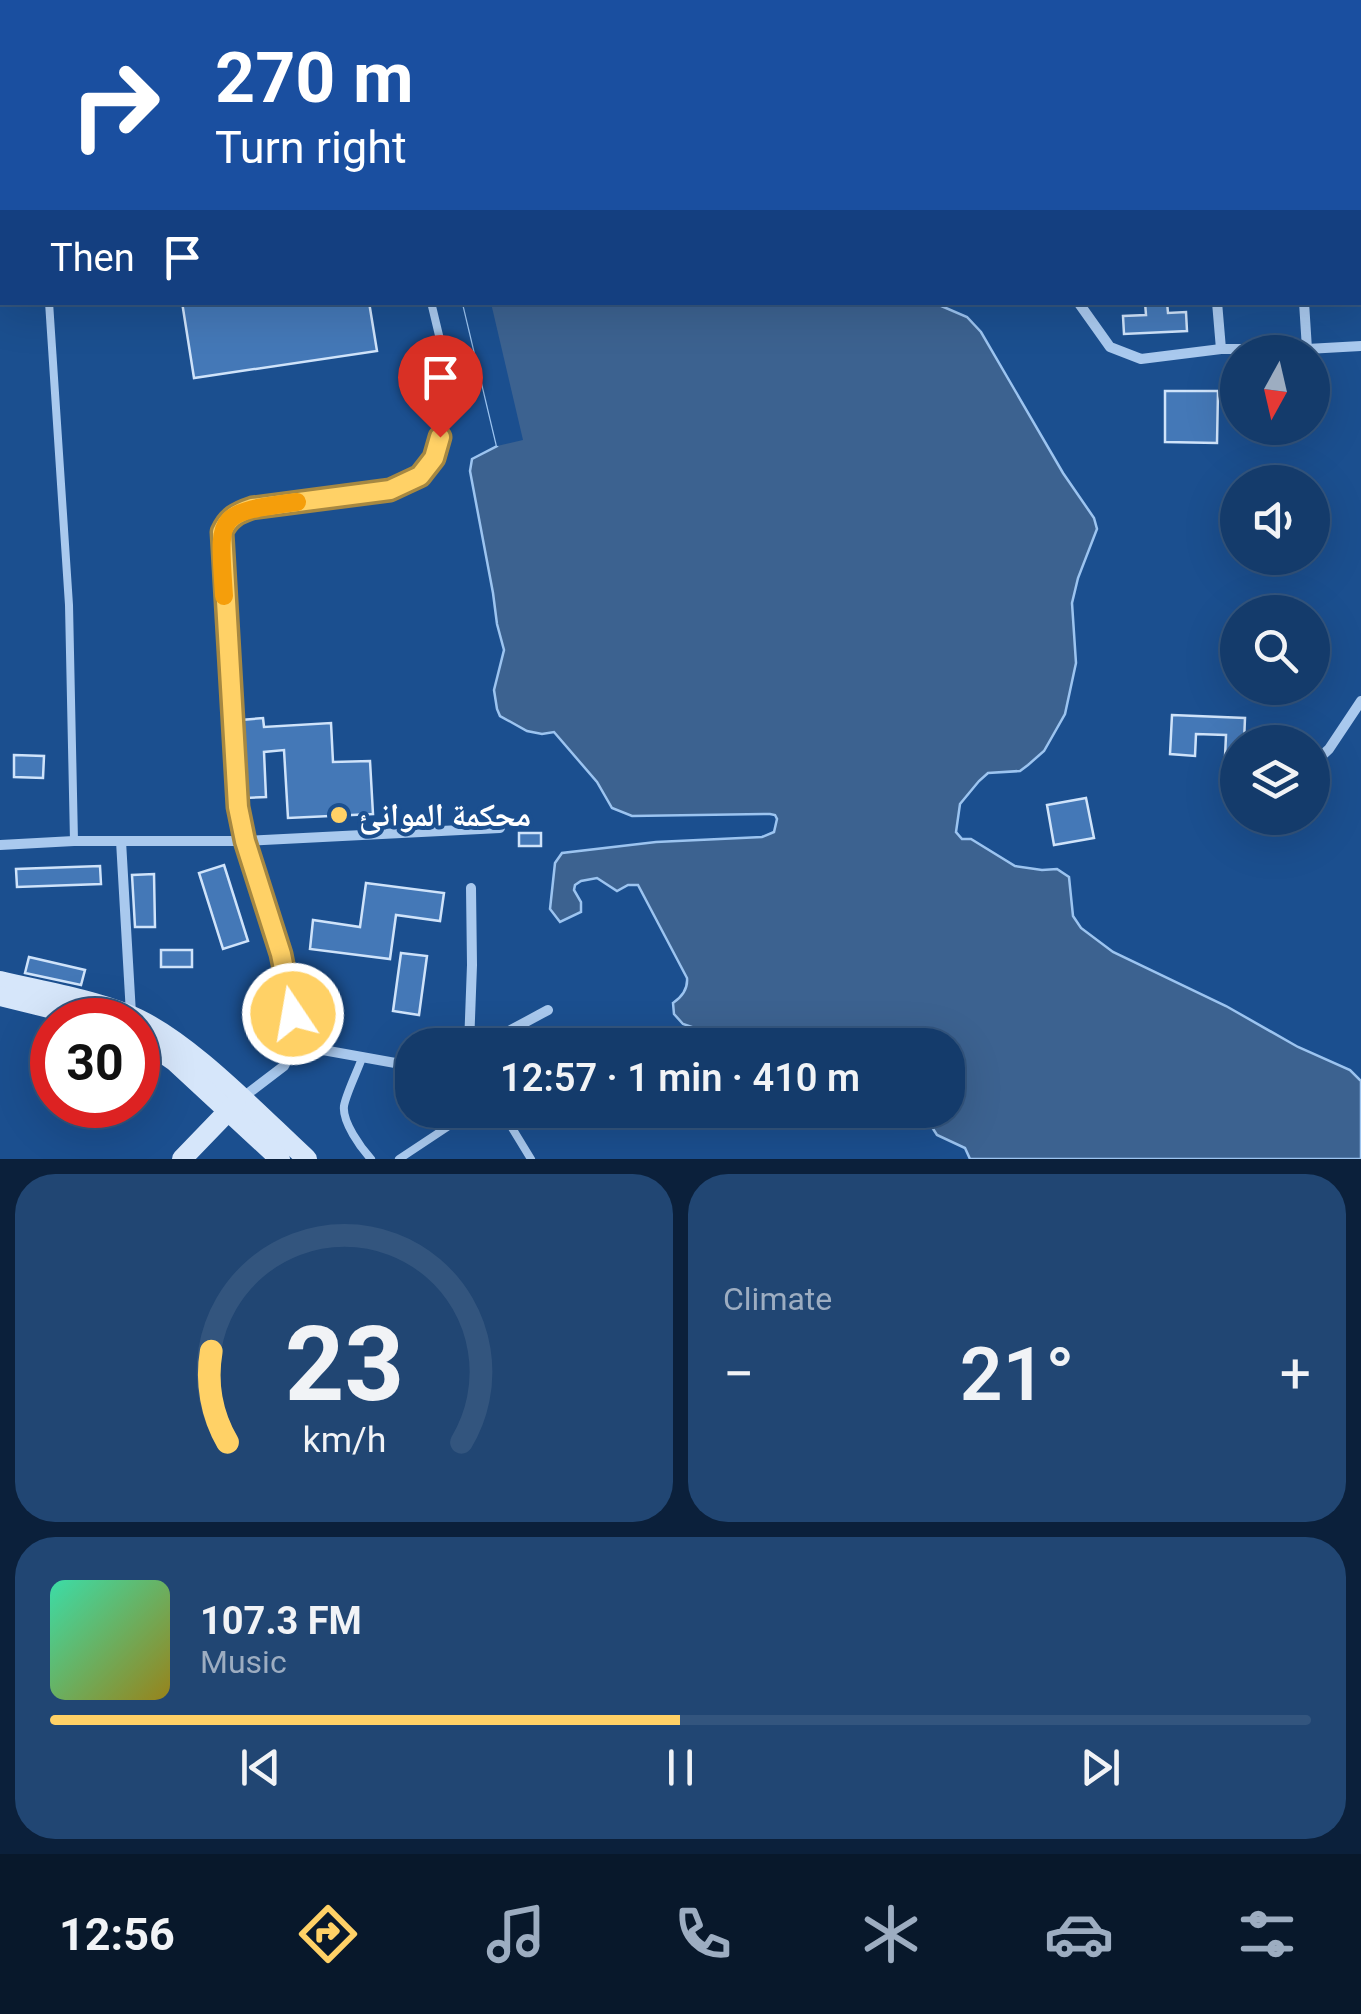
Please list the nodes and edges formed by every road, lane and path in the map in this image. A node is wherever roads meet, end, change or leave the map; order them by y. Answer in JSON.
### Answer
{"nodes":[{"id":1,"x":49,"y":305,"type":"edge"},
{"id":2,"x":432,"y":305,"type":"edge"},
{"id":3,"x":1080,"y":305,"type":"edge"},
{"id":4,"x":1217,"y":305,"type":"edge"},
{"id":5,"x":1304,"y":305,"type":"edge"},
{"id":6,"x":1305,"y":335,"type":"edge"},
{"id":7,"x":1361,"y":346,"type":"edge"},
{"id":8,"x":1330,"y":348,"type":"edge"},
{"id":9,"x":1220,"y":350,"type":"joint"},
{"id":10,"x":1361,"y":701,"type":"edge"},
{"id":11,"x":1330,"y":748,"type":"edge"},
{"id":12,"x":500,"y":828,"type":"dead end"},
{"id":13,"x":120,"y":841,"type":"junction"},
{"id":14,"x":245,"y":841,"type":"junction"},
{"id":15,"x":74,"y":842,"type":"junction"},
{"id":16,"x":0,"y":844,"type":"edge"},
{"id":17,"x":471,"y":888,"type":"dead end"},
{"id":18,"x":0,"y":981,"type":"edge"},
{"id":19,"x":0,"y":996,"type":"edge"},
{"id":20,"x":74,"y":998,"type":"edge"},
{"id":21,"x":130,"y":998,"type":"edge"},
{"id":22,"x":30,"y":1003,"type":"edge"},
{"id":23,"x":548,"y":1010,"type":"dead end"},
{"id":24,"x":470,"y":1028,"type":"edge"},
{"id":25,"x":515,"y":1028,"type":"edge"},
{"id":26,"x":160,"y":1035,"type":"edge"},
{"id":27,"x":295,"y":1045,"type":"junction"},
{"id":28,"x":160,"y":1052,"type":"edge"},
{"id":29,"x":362,"y":1058,"type":"junction"},
{"id":30,"x":395,"y":1063,"type":"edge"},
{"id":31,"x":235,"y":1105,"type":"junction"},
{"id":32,"x":446,"y":1128,"type":"edge"},
{"id":33,"x":512,"y":1128,"type":"edge"},
{"id":34,"x":182,"y":1159,"type":"edge"},
{"id":35,"x":280,"y":1159,"type":"edge"},
{"id":36,"x":306,"y":1159,"type":"edge"},
{"id":37,"x":371,"y":1159,"type":"edge"},
{"id":38,"x":399,"y":1159,"type":"edge"},
{"id":39,"x":532,"y":1159,"type":"edge"}],
"edges":[{"from":1,"to":15,"type":"lane"},
{"from":2,"to":14,"type":"lane"},
{"from":3,"to":9,"type":"street"},
{"from":4,"to":9,"type":"street"},
{"from":5,"to":6,"type":"street"},
{"from":7,"to":8,"type":"street"},
{"from":10,"to":11,"type":"street"},
{"from":12,"to":14,"type":"street"},
{"from":13,"to":14,"type":"street"},
{"from":13,"to":15,"type":"street"},
{"from":13,"to":21,"type":"street"},
{"from":14,"to":27,"type":"street"},
{"from":15,"to":16,"type":"street"},
{"from":17,"to":24,"type":"street"},
{"from":18,"to":20,"type":"street"},
{"from":19,"to":22,"type":"street"},
{"from":23,"to":25,"type":"street"},
{"from":26,"to":31,"type":"street"},
{"from":27,"to":29,"type":"street"},
{"from":27,"to":31,"type":"street"},
{"from":28,"to":31,"type":"street"},
{"from":29,"to":30,"type":"street"},
{"from":29,"to":37,"type":"lane"},
{"from":31,"to":34,"type":"street"},
{"from":31,"to":35,"type":"street"},
{"from":31,"to":36,"type":"street"},
{"from":32,"to":38,"type":"lane"},
{"from":33,"to":39,"type":"lane"}]}
